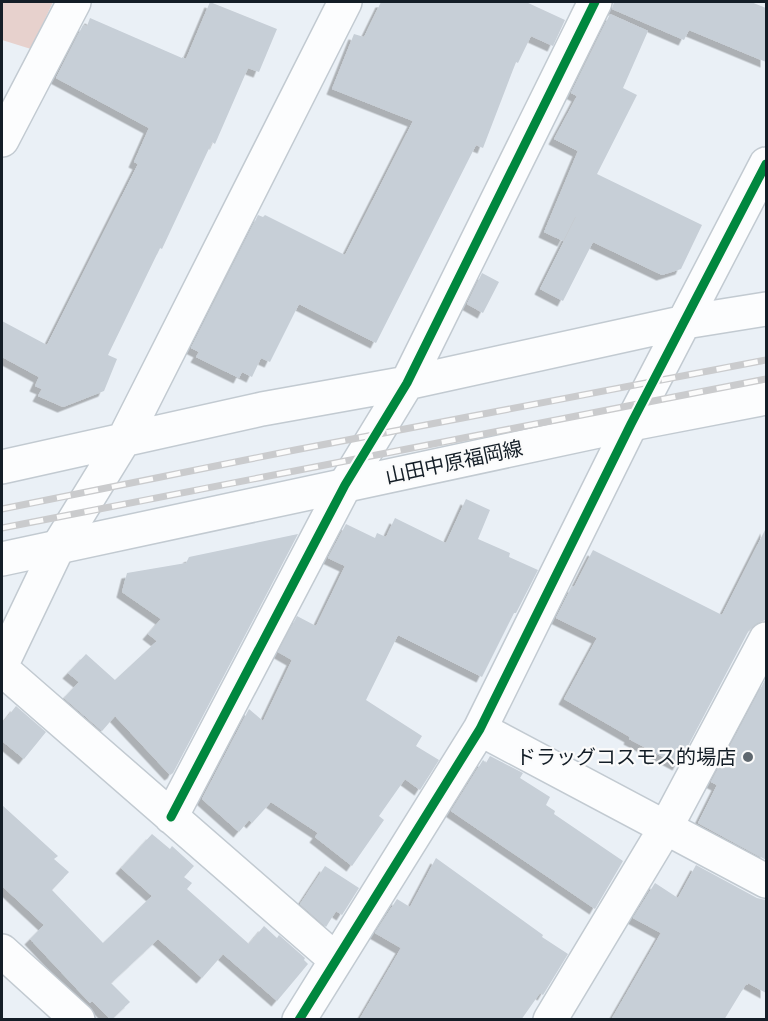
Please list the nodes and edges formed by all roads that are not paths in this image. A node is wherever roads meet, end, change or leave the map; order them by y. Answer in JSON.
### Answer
{"nodes":[{"id":1,"x":74,"y":2,"type":"edge"},
{"id":2,"x":345,"y":2,"type":"edge"},
{"id":3,"x":596,"y":2,"type":"edge"},
{"id":4,"x":2,"y":140,"type":"edge"},
{"id":5,"x":766,"y":164,"type":"edge"},
{"id":6,"x":766,"y":309,"type":"edge"},
{"id":7,"x":685,"y":322,"type":"junction"},
{"id":8,"x":407,"y":383,"type":"junction"},
{"id":9,"x":766,"y":398,"type":"edge"},
{"id":10,"x":631,"y":424,"type":"junction"},
{"id":11,"x":123,"y":441,"type":"junction"},
{"id":12,"x":2,"y":467,"type":"edge"},
{"id":13,"x":345,"y":485,"type":"junction"},
{"id":14,"x":58,"y":547,"type":"junction"},
{"id":15,"x":2,"y":559,"type":"edge"},
{"id":16,"x":766,"y":639,"type":"edge"},
{"id":17,"x":2,"y":664,"type":"edge"},
{"id":18,"x":2,"y":669,"type":"edge"},
{"id":19,"x":480,"y":729,"type":"junction"},
{"id":20,"x":171,"y":817,"type":"junction"},
{"id":21,"x":666,"y":826,"type":"junction"},
{"id":22,"x":766,"y":881,"type":"edge"},
{"id":23,"x":2,"y":951,"type":"edge"},
{"id":24,"x":336,"y":960,"type":"junction"},
{"id":25,"x":78,"y":1020,"type":"edge"},
{"id":26,"x":299,"y":1020,"type":"edge"},
{"id":27,"x":550,"y":1020,"type":"edge"}],
"edges":[{"from":1,"to":4,"type":"street"},
{"from":2,"to":11,"type":"street"},
{"from":3,"to":8,"type":"street"},
{"from":5,"to":7,"type":"street"},
{"from":6,"to":7,"type":"street"},
{"from":7,"to":8,"type":"street"},
{"from":7,"to":10,"type":"street"},
{"from":8,"to":11,"type":"street"},
{"from":8,"to":13,"type":"street"},
{"from":9,"to":10,"type":"street","name":"山田中原福岡線"},
{"from":10,"to":13,"type":"street","name":"山田中原福岡線"},
{"from":10,"to":19,"type":"street"},
{"from":11,"to":12,"type":"street"},
{"from":11,"to":14,"type":"street"},
{"from":13,"to":14,"type":"street","name":"山田中原福岡線"},
{"from":13,"to":20,"type":"street"},
{"from":14,"to":15,"type":"street","name":"山田中原福岡線"},
{"from":14,"to":17,"type":"street"},
{"from":16,"to":21,"type":"street"},
{"from":18,"to":20,"type":"street"},
{"from":19,"to":21,"type":"street"},
{"from":19,"to":24,"type":"street"},
{"from":20,"to":24,"type":"street"},
{"from":21,"to":22,"type":"street"},
{"from":21,"to":27,"type":"street"},
{"from":23,"to":25,"type":"street"},
{"from":24,"to":26,"type":"street"}]}
